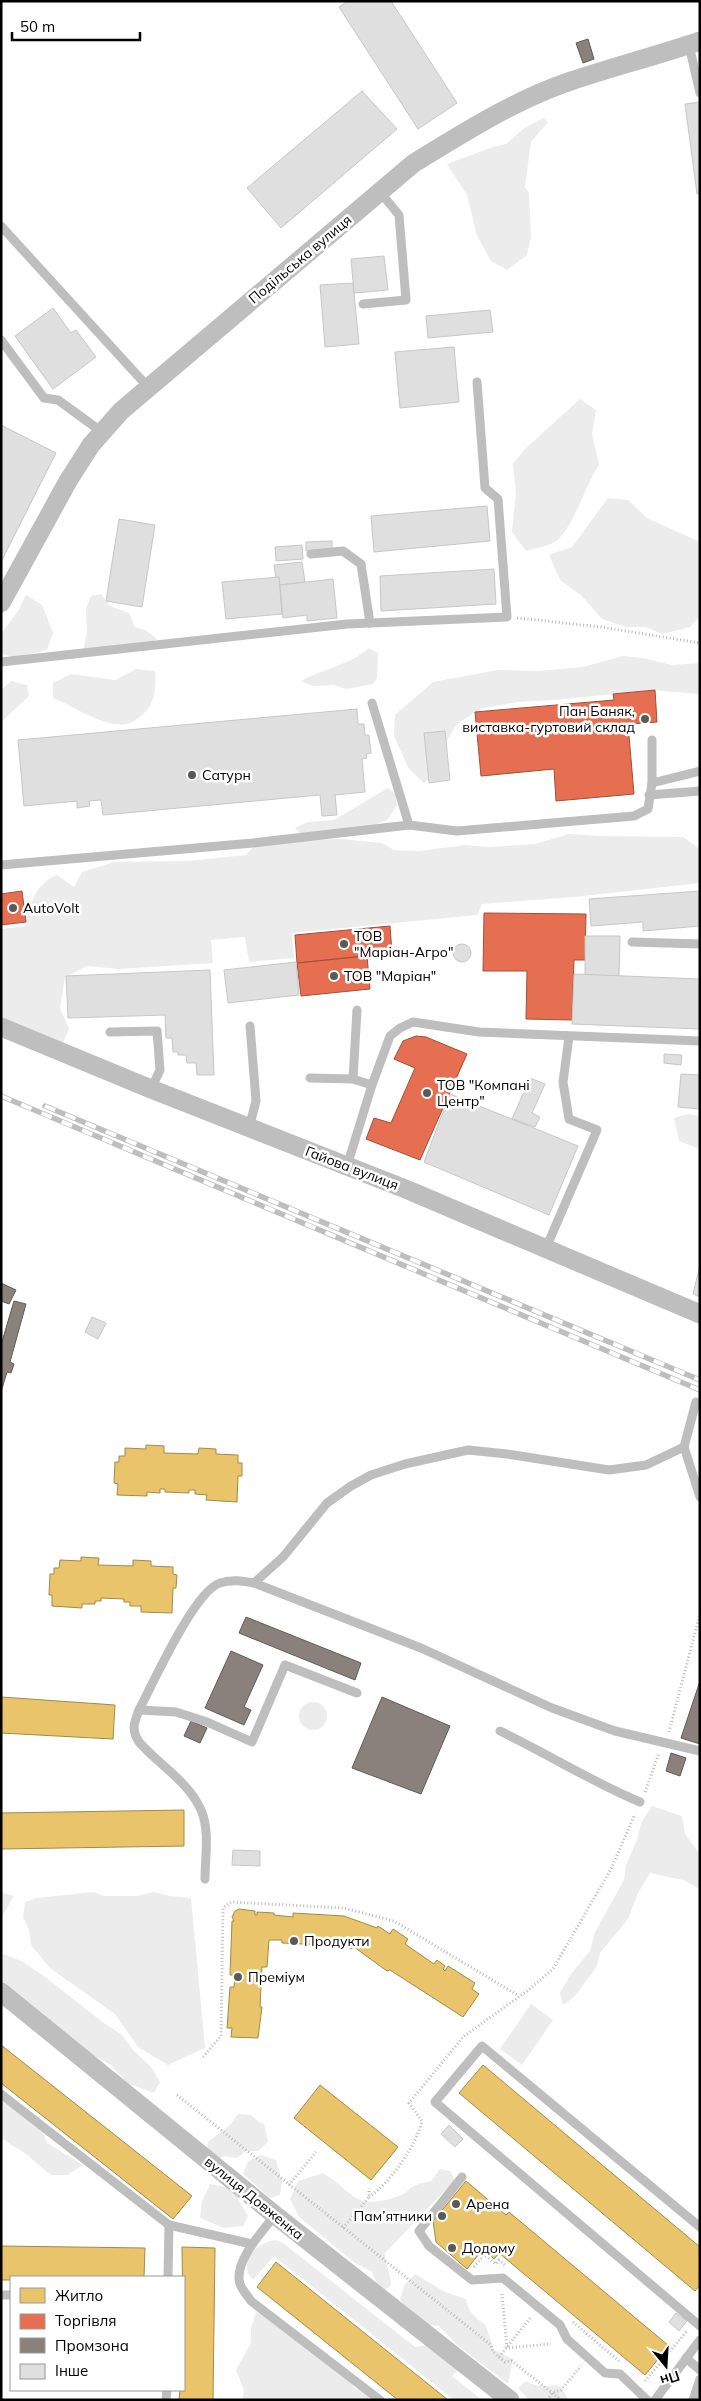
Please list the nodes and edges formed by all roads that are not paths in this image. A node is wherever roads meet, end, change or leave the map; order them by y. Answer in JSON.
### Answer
{"nodes":[{"id":1,"x":694,"y":43,"type":"edge"},
{"id":2,"x":700,"y":93,"type":"edge"},
{"id":3,"x":380,"y":192,"type":"junction"},
{"id":4,"x":1,"y":226,"type":"edge"},
{"id":5,"x":363,"y":304,"type":"dead end"},
{"id":6,"x":1,"y":340,"type":"edge"},
{"id":7,"x":477,"y":382,"type":"dead end"},
{"id":8,"x":148,"y":388,"type":"junction"},
{"id":9,"x":102,"y":432,"type":"junction"},
{"id":10,"x":311,"y":554,"type":"dead end"},
{"id":11,"x":1,"y":603,"type":"edge"},
{"id":12,"x":370,"y":623,"type":"junction"},
{"id":13,"x":1,"y":662,"type":"edge"},
{"id":14,"x":372,"y":703,"type":"dead end"},
{"id":15,"x":652,"y":740,"type":"dead end"},
{"id":16,"x":700,"y":771,"type":"edge"},
{"id":17,"x":652,"y":783,"type":"junction"},
{"id":18,"x":700,"y":791,"type":"edge"},
{"id":19,"x":649,"y":795,"type":"junction"},
{"id":20,"x":409,"y":825,"type":"junction"},
{"id":21,"x":1,"y":866,"type":"edge"},
{"id":22,"x":632,"y":942,"type":"dead end"},
{"id":23,"x":700,"y":944,"type":"edge"},
{"id":24,"x":357,"y":1010,"type":"dead end"},
{"id":25,"x":250,"y":1026,"type":"dead end"},
{"id":26,"x":1,"y":1027,"type":"edge"},
{"id":27,"x":110,"y":1032,"type":"dead end"},
{"id":28,"x":569,"y":1037,"type":"junction"},
{"id":29,"x":700,"y":1041,"type":"edge"},
{"id":30,"x":310,"y":1078,"type":"dead end"},
{"id":31,"x":353,"y":1079,"type":"junction"},
{"id":32,"x":372,"y":1085,"type":"junction"},
{"id":33,"x":151,"y":1089,"type":"junction"},
{"id":34,"x":249,"y":1128,"type":"junction"},
{"id":35,"x":347,"y":1166,"type":"junction"},
{"id":36,"x":546,"y":1248,"type":"junction"},
{"id":37,"x":700,"y":1314,"type":"edge"},
{"id":38,"x":696,"y":1402,"type":"dead end"},
{"id":39,"x":684,"y":1447,"type":"junction"},
{"id":40,"x":700,"y":1497,"type":"edge"},
{"id":41,"x":254,"y":1583,"type":"junction"},
{"id":42,"x":357,"y":1693,"type":"dead end"},
{"id":43,"x":139,"y":1710,"type":"junction"},
{"id":44,"x":500,"y":1731,"type":"dead end"},
{"id":45,"x":700,"y":1751,"type":"edge"},
{"id":46,"x":640,"y":1802,"type":"road end"},
{"id":47,"x":205,"y":1879,"type":"dead end"},
{"id":48,"x":1,"y":1992,"type":"edge"},
{"id":49,"x":1,"y":2094,"type":"edge"},
{"id":50,"x":462,"y":2177,"type":"dead end"},
{"id":51,"x":275,"y":2215,"type":"junction"},
{"id":52,"x":169,"y":2225,"type":"junction"},
{"id":53,"x":700,"y":2227,"type":"edge"},
{"id":54,"x":252,"y":2244,"type":"junction"},
{"id":55,"x":168,"y":2276,"type":"edge"},
{"id":56,"x":697,"y":2324,"type":"edge"},
{"id":57,"x":700,"y":2340,"type":"edge"},
{"id":58,"x":686,"y":2358,"type":"junction"},
{"id":59,"x":700,"y":2370,"type":"edge"},
{"id":60,"x":700,"y":2379,"type":"edge"},
{"id":61,"x":380,"y":2400,"type":"edge"},
{"id":62,"x":510,"y":2400,"type":"edge"},
{"id":63,"x":647,"y":2400,"type":"edge"},
{"id":64,"x":655,"y":2400,"type":"edge"},
{"id":65,"x":692,"y":2400,"type":"edge"}],
"edges":[{"from":1,"to":2,"type":"lane"},
{"from":1,"to":3,"type":"street","name":"Подільська вулиця"},
{"from":3,"to":5,"type":"lane"},
{"from":3,"to":8,"type":"street","name":"Подільська вулиця"},
{"from":4,"to":8,"type":"lane"},
{"from":6,"to":9,"type":"lane"},
{"from":7,"to":12,"type":"lane"},
{"from":8,"to":9,"type":"street","name":"Подільська вулиця"},
{"from":9,"to":11,"type":"street","name":"Подільська вулиця"},
{"from":10,"to":12,"type":"lane"},
{"from":12,"to":13,"type":"lane"},
{"from":14,"to":20,"type":"lane"},
{"from":15,"to":17,"type":"lane"},
{"from":16,"to":17,"type":"lane"},
{"from":17,"to":19,"type":"lane"},
{"from":18,"to":19,"type":"lane"},
{"from":19,"to":20,"type":"lane"},
{"from":20,"to":21,"type":"lane"},
{"from":22,"to":23,"type":"lane"},
{"from":24,"to":31,"type":"lane"},
{"from":25,"to":34,"type":"lane"},
{"from":26,"to":33,"type":"street","name":"Гайова вулиця"},
{"from":27,"to":33,"type":"lane"},
{"from":28,"to":29,"type":"lane"},
{"from":28,"to":32,"type":"lane"},
{"from":28,"to":36,"type":"lane"},
{"from":30,"to":31,"type":"lane"},
{"from":31,"to":32,"type":"lane"},
{"from":32,"to":35,"type":"lane"},
{"from":33,"to":34,"type":"street","name":"Гайова вулиця"},
{"from":34,"to":35,"type":"street","name":"Гайова вулиця"},
{"from":35,"to":36,"type":"street","name":"Гайова вулиця"},
{"from":36,"to":37,"type":"street","name":"Гайова вулиця"},
{"from":38,"to":39,"type":"lane"},
{"from":39,"to":40,"type":"lane"},
{"from":39,"to":41,"type":"lane"},
{"from":41,"to":43,"type":"lane"},
{"from":41,"to":45,"type":"lane"},
{"from":42,"to":43,"type":"lane"},
{"from":43,"to":47,"type":"lane"},
{"from":44,"to":46,"type":"lane"},
{"from":48,"to":51,"type":"street","name":"вулиця Довженка"},
{"from":49,"to":52,"type":"lane"},
{"from":50,"to":63,"type":"lane"},
{"from":51,"to":54,"type":"lane"},
{"from":51,"to":62,"type":"street","name":"вулиця Довженка"},
{"from":52,"to":54,"type":"lane"},
{"from":52,"to":55,"type":"lane"},
{"from":53,"to":56,"type":"lane"},
{"from":54,"to":61,"type":"lane"},
{"from":57,"to":58,"type":"lane"},
{"from":58,"to":59,"type":"lane"},
{"from":58,"to":64,"type":"lane"},
{"from":60,"to":65,"type":"lane"}]}
